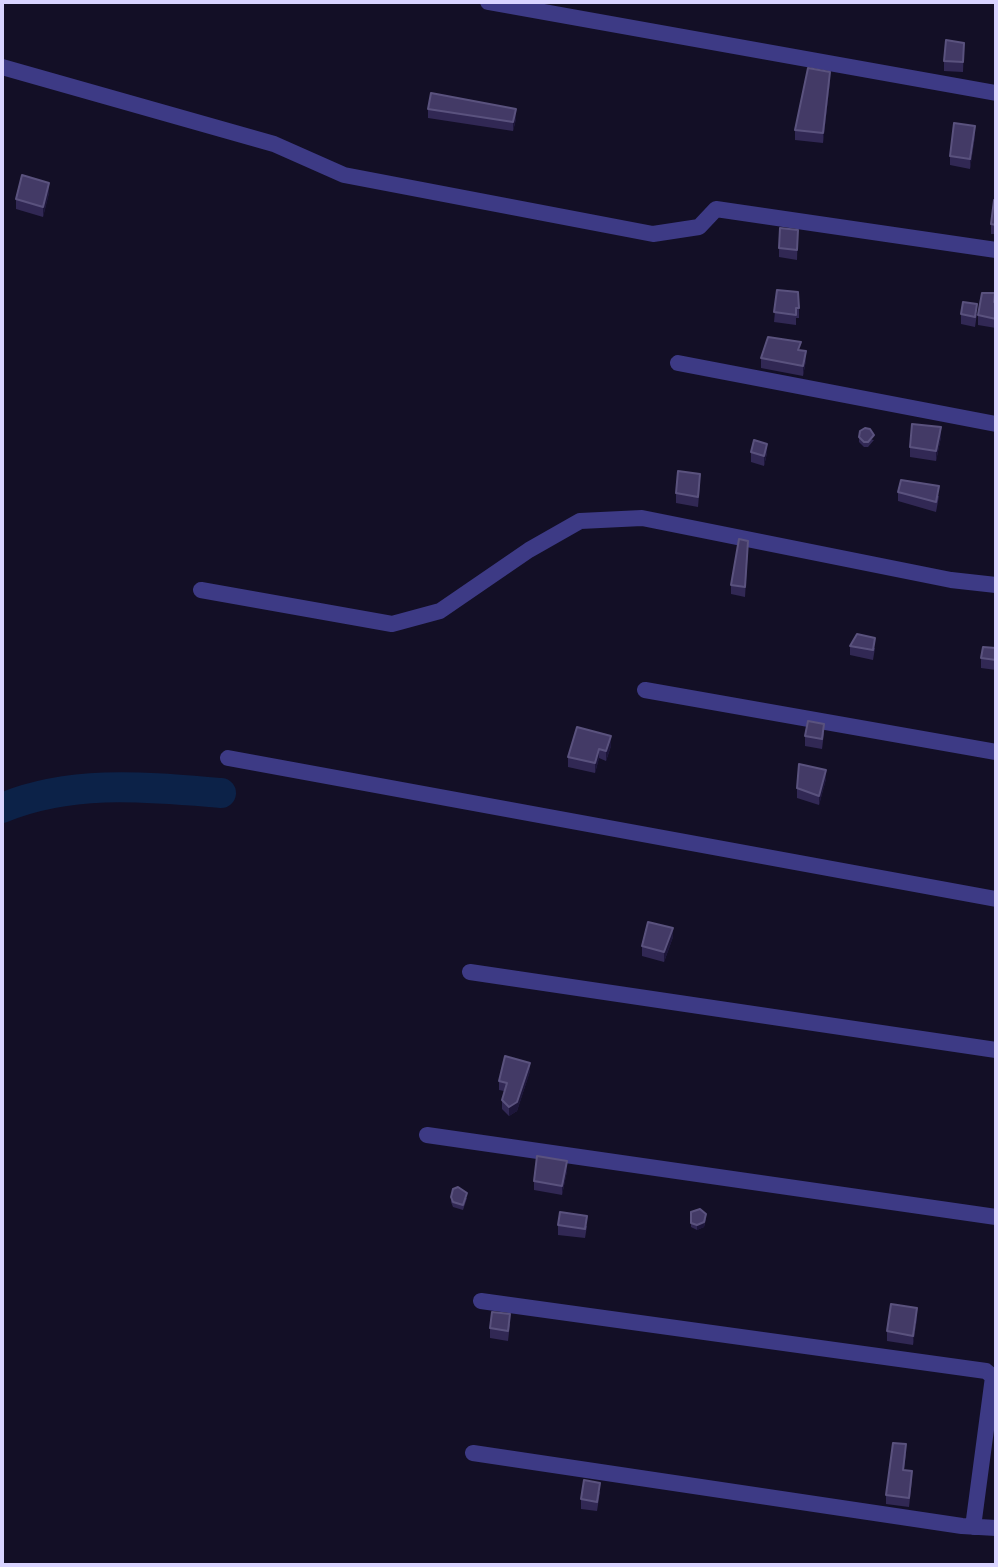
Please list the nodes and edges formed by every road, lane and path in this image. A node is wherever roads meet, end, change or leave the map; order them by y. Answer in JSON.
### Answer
{"nodes":[{"id":1,"x":488,"y":2,"type":"edge"},
{"id":2,"x":2,"y":67,"type":"edge"},
{"id":3,"x":996,"y":93,"type":"edge"},
{"id":4,"x":996,"y":250,"type":"edge"},
{"id":5,"x":678,"y":363,"type":"dead end"},
{"id":6,"x":996,"y":424,"type":"edge"},
{"id":7,"x":996,"y":585,"type":"edge"},
{"id":8,"x":201,"y":590,"type":"dead end"},
{"id":9,"x":645,"y":690,"type":"dead end"},
{"id":10,"x":996,"y":752,"type":"edge"},
{"id":11,"x":228,"y":758,"type":"dead end"},
{"id":12,"x":996,"y":899,"type":"edge"},
{"id":13,"x":470,"y":972,"type":"dead end"},
{"id":14,"x":996,"y":1050,"type":"edge"},
{"id":15,"x":427,"y":1135,"type":"dead end"},
{"id":16,"x":996,"y":1217,"type":"edge"},
{"id":17,"x":481,"y":1301,"type":"dead end"},
{"id":18,"x":473,"y":1453,"type":"dead end"},
{"id":19,"x":973,"y":1527,"type":"junction"},
{"id":20,"x":996,"y":1528,"type":"edge"}],
"edges":[{"from":1,"to":3,"type":"street"},
{"from":2,"to":4,"type":"street"},
{"from":5,"to":6,"type":"street"},
{"from":7,"to":8,"type":"street"},
{"from":9,"to":10,"type":"street"},
{"from":11,"to":12,"type":"street"},
{"from":13,"to":14,"type":"street"},
{"from":15,"to":16,"type":"street"},
{"from":17,"to":19,"type":"street"},
{"from":18,"to":19,"type":"street"},
{"from":19,"to":20,"type":"street"}]}
